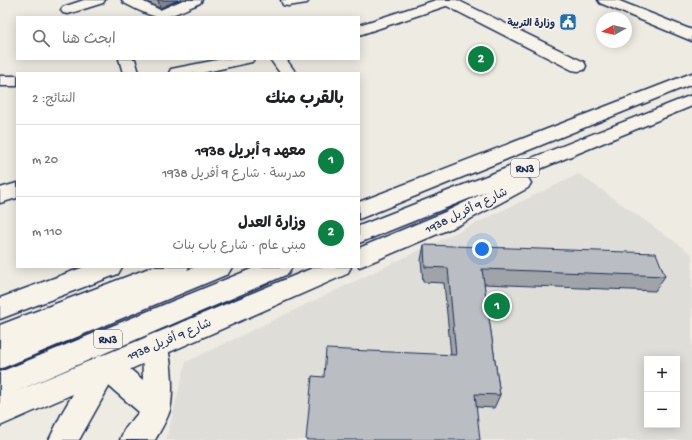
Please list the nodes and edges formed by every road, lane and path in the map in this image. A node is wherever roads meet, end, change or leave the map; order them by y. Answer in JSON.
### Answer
{"nodes":[{"id":1,"x":98,"y":0,"type":"edge"},
{"id":2,"x":129,"y":0,"type":"edge"},
{"id":3,"x":195,"y":0,"type":"edge"},
{"id":4,"x":288,"y":0,"type":"edge"},
{"id":5,"x":302,"y":0,"type":"edge"},
{"id":6,"x":605,"y":0,"type":"edge"},
{"id":7,"x":449,"y":1,"type":"edge"},
{"id":8,"x":68,"y":10,"type":"dead end"},
{"id":9,"x":162,"y":16,"type":"edge"},
{"id":10,"x":360,"y":30,"type":"edge"},
{"id":11,"x":692,"y":36,"type":"edge"},
{"id":12,"x":127,"y":60,"type":"edge"},
{"id":13,"x":238,"y":60,"type":"edge"},
{"id":14,"x":279,"y":60,"type":"edge"},
{"id":15,"x":578,"y":66,"type":"dead end"},
{"id":16,"x":131,"y":72,"type":"edge"},
{"id":17,"x":182,"y":72,"type":"edge"},
{"id":18,"x":287,"y":72,"type":"edge"},
{"id":19,"x":692,"y":78,"type":"edge"},
{"id":20,"x":0,"y":81,"type":"edge"},
{"id":21,"x":16,"y":81,"type":"edge"},
{"id":22,"x":692,"y":100,"type":"edge"},
{"id":23,"x":609,"y":110,"type":"junction"},
{"id":24,"x":635,"y":123,"type":"junction"},
{"id":25,"x":16,"y":190,"type":"edge"},
{"id":26,"x":0,"y":196,"type":"edge"},
{"id":27,"x":360,"y":196,"type":"edge"},
{"id":28,"x":360,"y":211,"type":"edge"},
{"id":29,"x":360,"y":235,"type":"edge"},
{"id":30,"x":360,"y":258,"type":"edge"},
{"id":31,"x":107,"y":268,"type":"edge"},
{"id":32,"x":174,"y":268,"type":"edge"},
{"id":33,"x":274,"y":268,"type":"edge"},
{"id":34,"x":337,"y":268,"type":"edge"},
{"id":35,"x":212,"y":278,"type":"edge"},
{"id":36,"x":0,"y":309,"type":"edge"},
{"id":37,"x":0,"y":336,"type":"edge"},
{"id":38,"x":155,"y":345,"type":"junction"},
{"id":39,"x":0,"y":358,"type":"edge"},
{"id":40,"x":106,"y":366,"type":"junction"},
{"id":41,"x":0,"y":385,"type":"edge"},
{"id":42,"x":156,"y":408,"type":"junction"},
{"id":43,"x":0,"y":412,"type":"edge"},
{"id":44,"x":64,"y":440,"type":"edge"},
{"id":45,"x":135,"y":440,"type":"edge"}],
"edges":[{"from":1,"to":8,"type":"main road"},
{"from":2,"to":9,"type":"main road"},
{"from":3,"to":9,"type":"main road"},
{"from":4,"to":5,"type":"main road"},
{"from":6,"to":11,"type":"main road"},
{"from":7,"to":10,"type":"main road"},
{"from":7,"to":15,"type":"main road"},
{"from":12,"to":16,"type":"main road"},
{"from":13,"to":17,"type":"main road"},
{"from":14,"to":18,"type":"main road"},
{"from":19,"to":23,"type":"main road","number":"RN3"},
{"from":20,"to":21,"type":"main road"},
{"from":22,"to":24,"type":"main road","name":"شارع 9 أفريل 1938","number":"RN3"},
{"from":23,"to":27,"type":"main road"},
{"from":23,"to":28,"type":"main road","number":"RN3"},
{"from":24,"to":29,"type":"main road","name":"شارع 9 أفريل 1938","number":"RN3"},
{"from":24,"to":30,"type":"main road","name":"شارع 9 أفريل 1938"},
{"from":25,"to":26,"type":"main road"},
{"from":31,"to":36,"type":"main road"},
{"from":32,"to":37,"type":"main road"},
{"from":33,"to":35,"type":"main road","name":"شارع 9 أفريل 1938","number":"RN3"},
{"from":34,"to":38,"type":"main road","name":"شارع 9 أفريل 1938"},
{"from":35,"to":39,"type":"main road","name":"شارع 9 أفريل 1938","number":"RN3"},
{"from":35,"to":41,"type":"main road","name":"شارع 9 أفريل 1938","number":"RN3"},
{"from":38,"to":40,"type":"main road","name":"شارع 9 أفريل 1938"},
{"from":38,"to":42,"type":"main road"},
{"from":40,"to":42,"type":"main road"},
{"from":40,"to":43,"type":"main road","name":"شارع 9 أفريل 1938"},
{"from":40,"to":44,"type":"main road"},
{"from":42,"to":45,"type":"main road"}]}
